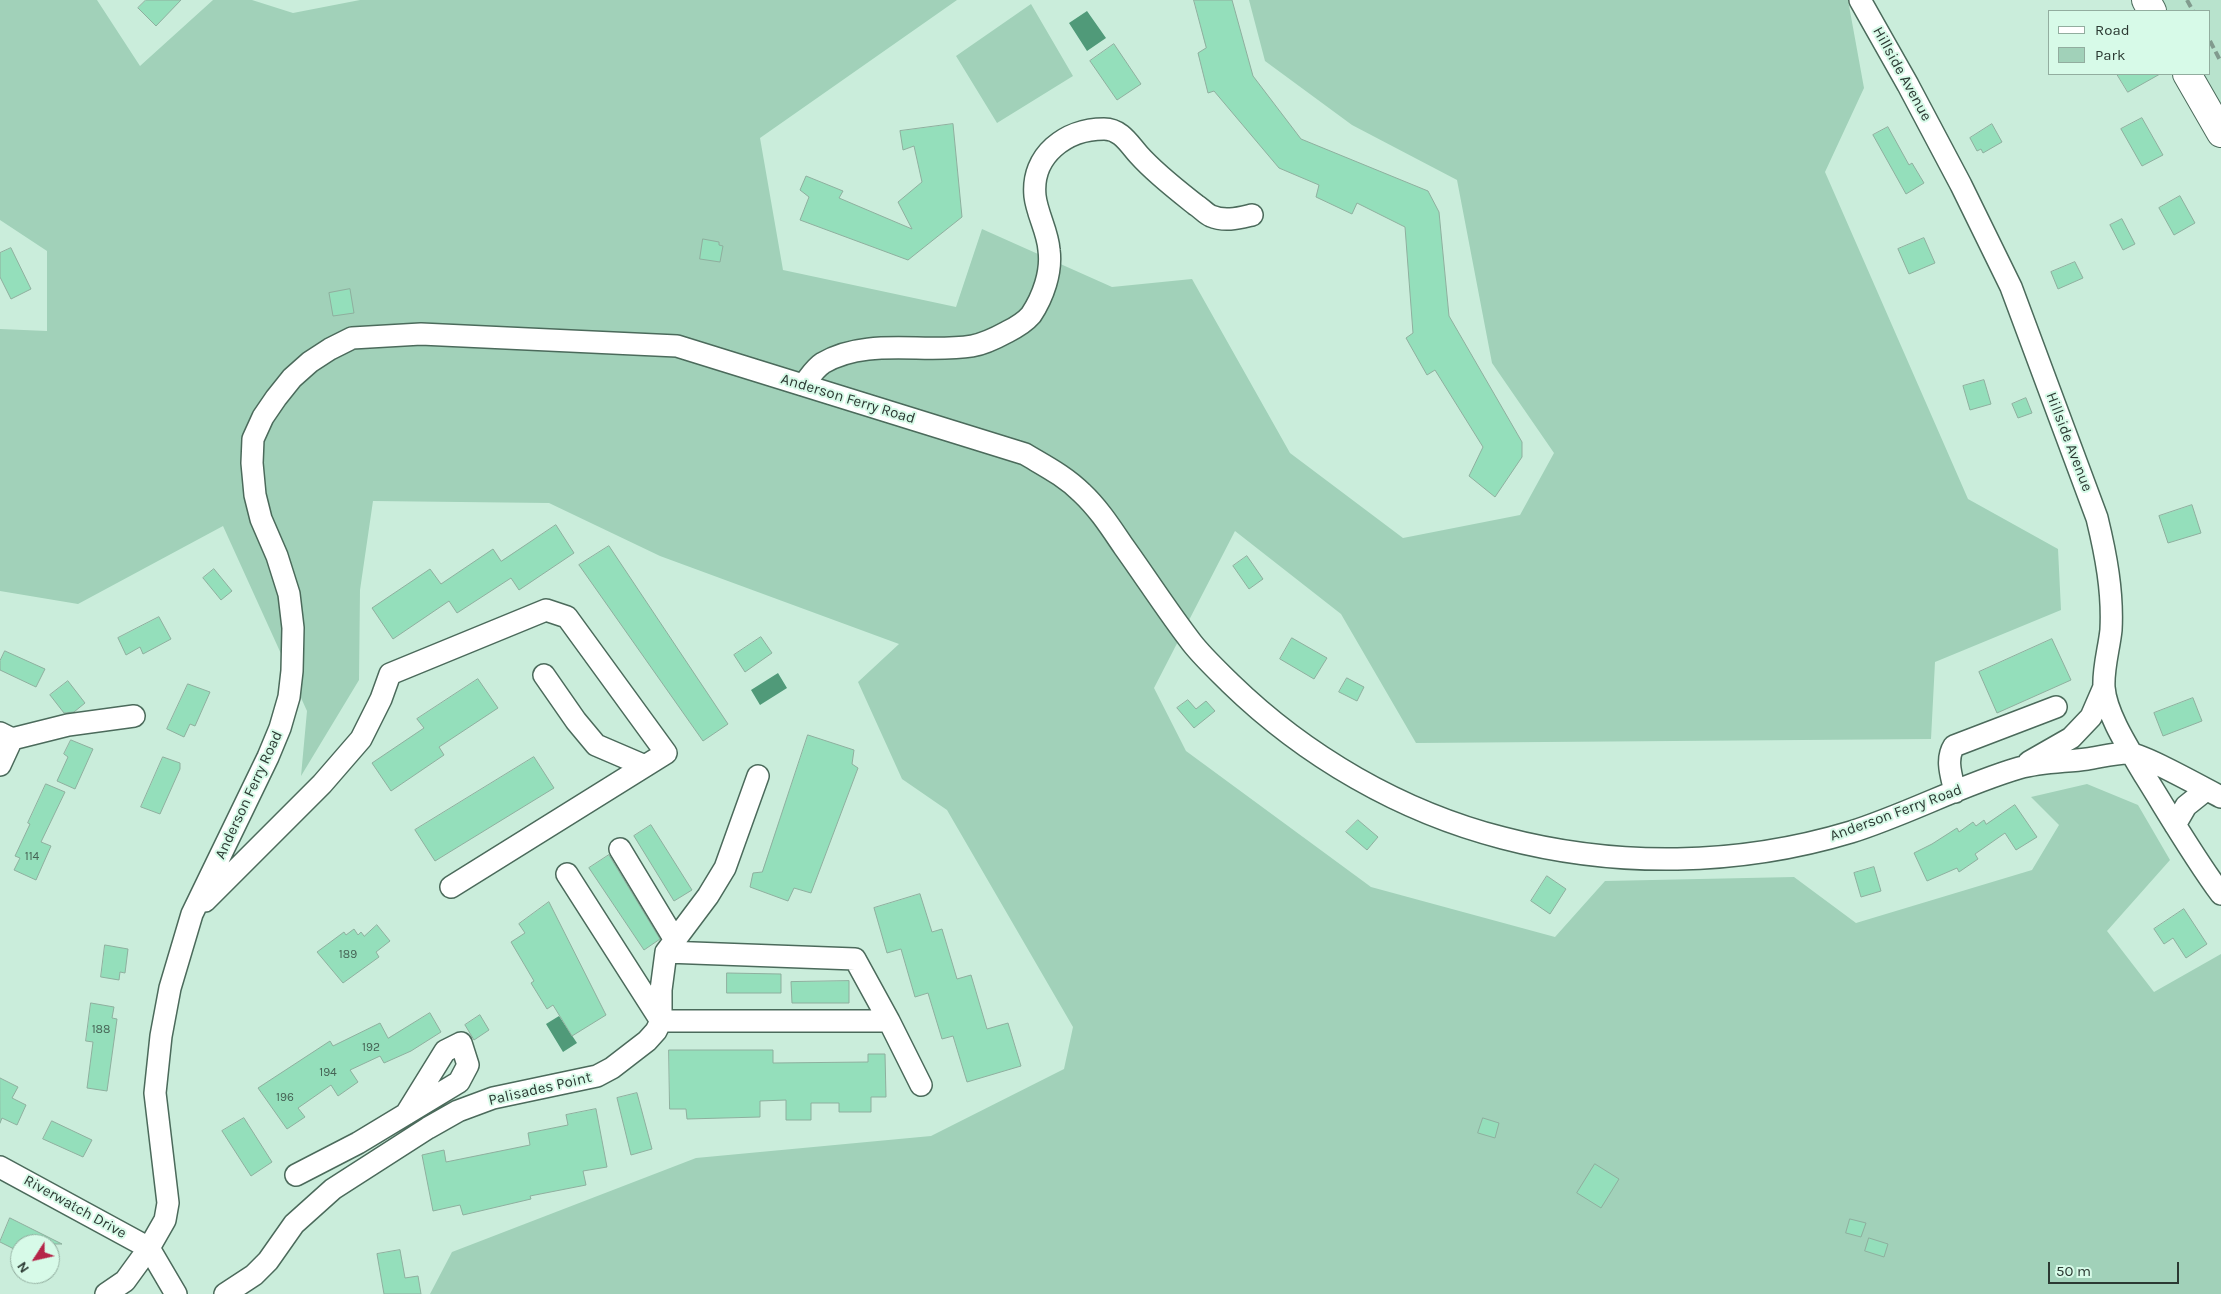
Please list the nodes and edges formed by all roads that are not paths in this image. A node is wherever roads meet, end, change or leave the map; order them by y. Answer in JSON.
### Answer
{"nodes":[{"id":1,"x":1860,"y":0,"type":"edge"},
{"id":2,"x":2188,"y":75,"type":"edge"},
{"id":3,"x":2221,"y":133,"type":"edge"},
{"id":4,"x":1252,"y":215,"type":"dead end"},
{"id":5,"x":803,"y":386,"type":"junction"},
{"id":6,"x":544,"y":675,"type":"dead end"},
{"id":7,"x":2104,"y":687,"type":"junction"},
{"id":8,"x":2056,"y":707,"type":"dead end"},
{"id":9,"x":134,"y":716,"type":"dead end"},
{"id":10,"x":6,"y":736,"type":"edge"},
{"id":11,"x":2132,"y":752,"type":"junction"},
{"id":12,"x":0,"y":765,"type":"edge"},
{"id":13,"x":645,"y":766,"type":"junction"},
{"id":14,"x":2021,"y":768,"type":"junction"},
{"id":15,"x":758,"y":776,"type":"dead end"},
{"id":16,"x":1955,"y":792,"type":"junction"},
{"id":17,"x":2214,"y":794,"type":"edge"},
{"id":18,"x":2175,"y":825,"type":"junction"},
{"id":19,"x":620,"y":849,"type":"dead end"},
{"id":20,"x":567,"y":874,"type":"dead end"},
{"id":21,"x":451,"y":886,"type":"dead end"},
{"id":22,"x":2221,"y":894,"type":"edge"},
{"id":23,"x":192,"y":914,"type":"junction"},
{"id":24,"x":671,"y":946,"type":"junction"},
{"id":25,"x":660,"y":1021,"type":"junction"},
{"id":26,"x":889,"y":1021,"type":"junction"},
{"id":27,"x":921,"y":1085,"type":"dead end"},
{"id":28,"x":406,"y":1114,"type":"dead end"},
{"id":29,"x":358,"y":1143,"type":"junction"},
{"id":30,"x":370,"y":1164,"type":"junction"},
{"id":31,"x":0,"y":1167,"type":"edge"},
{"id":32,"x":296,"y":1175,"type":"dead end"},
{"id":33,"x":149,"y":1248,"type":"junction"},
{"id":34,"x":106,"y":1294,"type":"edge"},
{"id":35,"x":176,"y":1294,"type":"edge"},
{"id":36,"x":226,"y":1294,"type":"edge"}],
"edges":[{"from":1,"to":7,"type":"street","name":"Hillside Avenue"},
{"from":2,"to":3,"type":"main road"},
{"from":4,"to":5,"type":"street"},
{"from":5,"to":16,"type":"street","name":"Anderson Ferry Road"},
{"from":5,"to":23,"type":"street","name":"Anderson Ferry Road"},
{"from":6,"to":13,"type":"street"},
{"from":7,"to":11,"type":"street","name":"Hillside Avenue"},
{"from":7,"to":14,"type":"street"},
{"from":8,"to":16,"type":"street"},
{"from":9,"to":10,"type":"street"},
{"from":10,"to":12,"type":"street"},
{"from":11,"to":14,"type":"street","name":"Anderson Ferry Road"},
{"from":11,"to":17,"type":"street"},
{"from":11,"to":18,"type":"street","name":"Hillside Avenue"},
{"from":13,"to":21,"type":"street"},
{"from":13,"to":23,"type":"street"},
{"from":14,"to":16,"type":"street","name":"Anderson Ferry Road"},
{"from":15,"to":24,"type":"street"},
{"from":17,"to":18,"type":"street"},
{"from":18,"to":22,"type":"street","name":"Hillside Avenue"},
{"from":19,"to":24,"type":"street"},
{"from":20,"to":25,"type":"street"},
{"from":23,"to":33,"type":"street","name":"Anderson Ferry Road"},
{"from":24,"to":25,"type":"street"},
{"from":24,"to":26,"type":"street"},
{"from":25,"to":26,"type":"street"},
{"from":25,"to":30,"type":"street","name":"Palisades Point"},
{"from":26,"to":27,"type":"street"},
{"from":28,"to":29,"type":"street"},
{"from":29,"to":30,"type":"street"},
{"from":29,"to":32,"type":"street"},
{"from":30,"to":36,"type":"street","name":"Palisades Point"},
{"from":31,"to":33,"type":"street","name":"Riverwatch Drive"},
{"from":33,"to":34,"type":"street","name":"Anderson Ferry Road"},
{"from":33,"to":35,"type":"street"}]}
